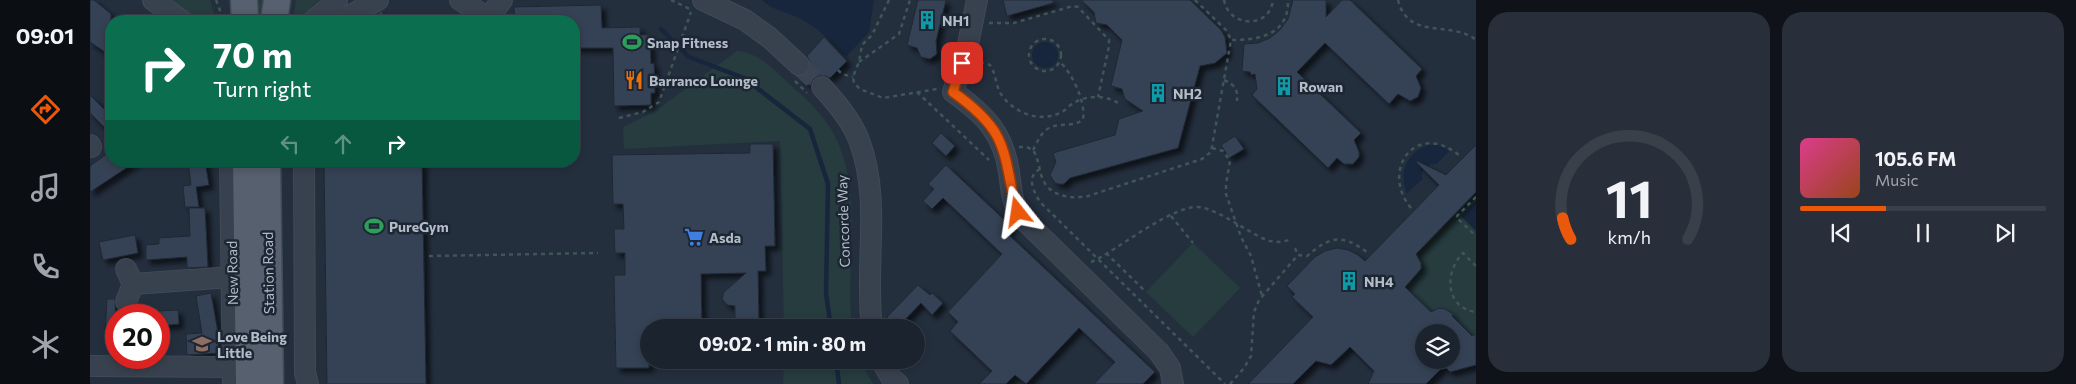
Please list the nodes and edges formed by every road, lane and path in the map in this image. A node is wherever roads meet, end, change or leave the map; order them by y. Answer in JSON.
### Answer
{"nodes":[{"id":1,"x":153,"y":0,"type":"edge"},
{"id":2,"x":216,"y":0,"type":"edge"},
{"id":3,"x":231,"y":0,"type":"edge"},
{"id":4,"x":244,"y":0,"type":"edge"},
{"id":5,"x":277,"y":0,"type":"edge"},
{"id":6,"x":337,"y":0,"type":"edge"},
{"id":7,"x":378,"y":0,"type":"edge"},
{"id":8,"x":460,"y":0,"type":"edge"},
{"id":9,"x":503,"y":0,"type":"edge"},
{"id":10,"x":889,"y":0,"type":"edge"},
{"id":11,"x":910,"y":0,"type":"edge"},
{"id":12,"x":978,"y":0,"type":"edge"},
{"id":13,"x":1195,"y":0,"type":"edge"},
{"id":14,"x":1224,"y":0,"type":"edge"},
{"id":15,"x":1273,"y":0,"type":"edge"},
{"id":16,"x":1288,"y":0,"type":"edge"},
{"id":17,"x":1398,"y":0,"type":"edge"},
{"id":18,"x":697,"y":5,"type":"edge"},
{"id":19,"x":174,"y":15,"type":"edge"},
{"id":20,"x":222,"y":15,"type":"edge"},
{"id":21,"x":235,"y":15,"type":"edge"},
{"id":22,"x":245,"y":15,"type":"edge"},
{"id":23,"x":275,"y":15,"type":"edge"},
{"id":24,"x":320,"y":15,"type":"edge"},
{"id":25,"x":351,"y":15,"type":"edge"},
{"id":26,"x":494,"y":15,"type":"edge"},
{"id":27,"x":973,"y":21,"type":"junction"},
{"id":28,"x":1231,"y":40,"type":"junction"},
{"id":29,"x":1476,"y":40,"type":"edge"},
{"id":30,"x":966,"y":49,"type":"junction"},
{"id":31,"x":859,"y":62,"type":"junction"},
{"id":32,"x":1060,"y":62,"type":"junction"},
{"id":33,"x":838,"y":70,"type":"dead end"},
{"id":34,"x":797,"y":73,"type":"joint"},
{"id":35,"x":853,"y":77,"type":"junction"},
{"id":36,"x":1224,"y":80,"type":"junction"},
{"id":37,"x":815,"y":90,"type":"joint"},
{"id":38,"x":918,"y":92,"type":"junction"},
{"id":39,"x":953,"y":92,"type":"junction"},
{"id":40,"x":1098,"y":97,"type":"junction"},
{"id":41,"x":1080,"y":100,"type":"junction"},
{"id":42,"x":1236,"y":101,"type":"dead end"},
{"id":43,"x":1118,"y":103,"type":"dead end"},
{"id":44,"x":619,"y":118,"type":"dead end"},
{"id":45,"x":1212,"y":148,"type":"junction"},
{"id":46,"x":1033,"y":150,"type":"junction"},
{"id":47,"x":1459,"y":155,"type":"dead end"},
{"id":48,"x":997,"y":156,"type":"junction"},
{"id":49,"x":230,"y":167,"type":"edge"},
{"id":50,"x":246,"y":167,"type":"edge"},
{"id":51,"x":268,"y":167,"type":"edge"},
{"id":52,"x":304,"y":167,"type":"edge"},
{"id":53,"x":1040,"y":170,"type":"junction"},
{"id":54,"x":1476,"y":197,"type":"edge"},
{"id":55,"x":1411,"y":208,"type":"dead end"},
{"id":56,"x":1171,"y":216,"type":"junction"},
{"id":57,"x":1236,"y":224,"type":"junction"},
{"id":58,"x":1476,"y":236,"type":"edge"},
{"id":59,"x":1290,"y":240,"type":"dead end"},
{"id":60,"x":1193,"y":242,"type":"dead end"},
{"id":61,"x":1295,"y":248,"type":"dead end"},
{"id":62,"x":1367,"y":252,"type":"dead end"},
{"id":63,"x":598,"y":253,"type":"dead end"},
{"id":64,"x":1106,"y":253,"type":"junction"},
{"id":65,"x":1298,"y":255,"type":"junction"},
{"id":66,"x":429,"y":256,"type":"dead end"},
{"id":67,"x":1098,"y":259,"type":"junction"},
{"id":68,"x":1476,"y":266,"type":"edge"},
{"id":69,"x":1073,"y":269,"type":"junction"},
{"id":70,"x":231,"y":278,"type":"junction"},
{"id":71,"x":128,"y":285,"type":"dead end"},
{"id":72,"x":1146,"y":292,"type":"dead end"},
{"id":73,"x":1262,"y":296,"type":"junction"},
{"id":74,"x":1476,"y":312,"type":"edge"},
{"id":75,"x":872,"y":319,"type":"edge"},
{"id":76,"x":90,"y":366,"type":"edge"},
{"id":77,"x":886,"y":369,"type":"edge"},
{"id":78,"x":239,"y":378,"type":"edge"},
{"id":79,"x":270,"y":384,"type":"edge"},
{"id":80,"x":308,"y":384,"type":"edge"},
{"id":81,"x":898,"y":384,"type":"edge"},
{"id":82,"x":1173,"y":384,"type":"edge"},
{"id":83,"x":1225,"y":384,"type":"edge"},
{"id":84,"x":1230,"y":384,"type":"edge"}],
"edges":[{"from":1,"to":19,"type":"street"},
{"from":2,"to":20,"type":"path"},
{"from":3,"to":21,"type":"street"},
{"from":4,"to":22,"type":"main road"},
{"from":5,"to":23,"type":"main road"},
{"from":6,"to":24,"type":"street"},
{"from":7,"to":25,"type":"street"},
{"from":8,"to":26,"type":"street"},
{"from":9,"to":26,"type":"street"},
{"from":10,"to":31,"type":"path"},
{"from":11,"to":31,"type":"path"},
{"from":12,"to":27,"type":"street"},
{"from":13,"to":28,"type":"path"},
{"from":14,"to":15,"type":"path"},
{"from":16,"to":28,"type":"path"},
{"from":17,"to":29,"type":"path"},
{"from":18,"to":34,"type":"street"},
{"from":18,"to":44,"type":"path"},
{"from":27,"to":30,"type":"street"},
{"from":27,"to":40,"type":"path"},
{"from":28,"to":36,"type":"path"},
{"from":30,"to":39,"type":"street"},
{"from":30,"to":41,"type":"path"},
{"from":31,"to":35,"type":"path"},
{"from":32,"to":32,"type":"path"},
{"from":32,"to":41,"type":"path"},
{"from":33,"to":35,"type":"path"},
{"from":34,"to":37,"type":"path"},
{"from":35,"to":38,"type":"path"},
{"from":36,"to":42,"type":"path"},
{"from":36,"to":45,"type":"path"},
{"from":37,"to":75,"type":"street"},
{"from":38,"to":39,"type":"path"},
{"from":38,"to":48,"type":"path"},
{"from":39,"to":48,"type":"street"},
{"from":40,"to":41,"type":"path"},
{"from":40,"to":43,"type":"path"},
{"from":41,"to":46,"type":"path"},
{"from":45,"to":53,"type":"path"},
{"from":45,"to":57,"type":"path"},
{"from":46,"to":48,"type":"path"},
{"from":46,"to":53,"type":"path"},
{"from":47,"to":55,"type":"path"},
{"from":48,"to":69,"type":"street"},
{"from":49,"to":70,"type":"street","name":"New Road"},
{"from":50,"to":78,"type":"main road","name":"Station Road"},
{"from":51,"to":79,"type":"main road","name":"Station Road"},
{"from":52,"to":80,"type":"street"},
{"from":53,"to":67,"type":"path"},
{"from":54,"to":58,"type":"path"},
{"from":56,"to":57,"type":"path"},
{"from":56,"to":60,"type":"path"},
{"from":56,"to":64,"type":"path"},
{"from":57,"to":59,"type":"path"},
{"from":57,"to":73,"type":"path"},
{"from":61,"to":65,"type":"path"},
{"from":62,"to":65,"type":"path"},
{"from":63,"to":66,"type":"path"},
{"from":64,"to":67,"type":"path"},
{"from":64,"to":72,"type":"path"},
{"from":65,"to":73,"type":"path"},
{"from":67,"to":69,"type":"path"},
{"from":67,"to":83,"type":"path"},
{"from":68,"to":74,"type":"path"},
{"from":69,"to":82,"type":"street"},
{"from":70,"to":71,"type":"street"},
{"from":70,"to":78,"type":"street","name":"New Road"},
{"from":73,"to":84,"type":"path"},
{"from":76,"to":78,"type":"street"},
{"from":77,"to":81,"type":"street"}]}
